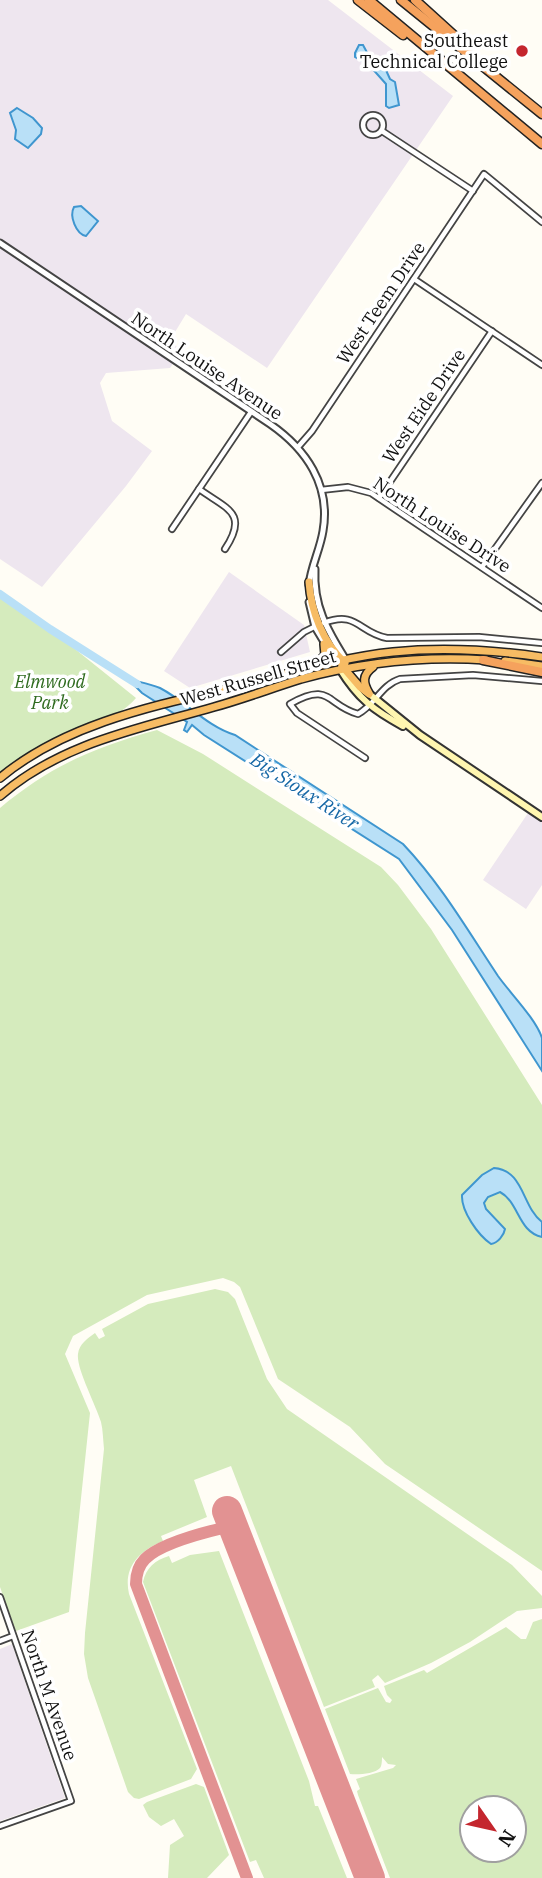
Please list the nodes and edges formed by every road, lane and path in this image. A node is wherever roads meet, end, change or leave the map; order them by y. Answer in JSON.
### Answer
{"nodes":[{"id":1,"x":358,"y":0,"type":"edge"},
{"id":2,"x":369,"y":0,"type":"edge"},
{"id":3,"x":401,"y":0,"type":"edge"},
{"id":4,"x":415,"y":0,"type":"edge"},
{"id":5,"x":478,"y":92,"type":"junction"},
{"id":6,"x":519,"y":95,"type":"junction"},
{"id":7,"x":542,"y":114,"type":"edge"},
{"id":8,"x":382,"y":131,"type":"junction"},
{"id":9,"x":542,"y":144,"type":"edge"},
{"id":10,"x":473,"y":191,"type":"junction"},
{"id":11,"x":542,"y":222,"type":"edge"},
{"id":12,"x":0,"y":243,"type":"edge"},
{"id":13,"x":414,"y":279,"type":"junction"},
{"id":14,"x":492,"y":331,"type":"junction"},
{"id":15,"x":542,"y":365,"type":"edge"},
{"id":16,"x":251,"y":412,"type":"junction"},
{"id":17,"x":298,"y":447,"type":"junction"},
{"id":18,"x":542,"y":483,"type":"edge"},
{"id":19,"x":199,"y":489,"type":"junction"},
{"id":20,"x":321,"y":490,"type":"junction"},
{"id":21,"x":379,"y":498,"type":"junction"},
{"id":22,"x":172,"y":529,"type":"dead end"},
{"id":23,"x":225,"y":549,"type":"dead end"},
{"id":24,"x":315,"y":559,"type":"junction"},
{"id":25,"x":482,"y":567,"type":"junction"},
{"id":26,"x":309,"y":582,"type":"joint"},
{"id":27,"x":542,"y":608,"type":"edge"},
{"id":28,"x":319,"y":625,"type":"junction"},
{"id":29,"x":324,"y":644,"type":"junction"},
{"id":30,"x":542,"y":646,"type":"edge"},
{"id":31,"x":281,"y":652,"type":"dead end"},
{"id":32,"x":531,"y":655,"type":"junction"},
{"id":33,"x":542,"y":657,"type":"edge"},
{"id":34,"x":483,"y":660,"type":"junction"},
{"id":35,"x":341,"y":661,"type":"junction"},
{"id":36,"x":378,"y":665,"type":"junction"},
{"id":37,"x":542,"y":666,"type":"edge"},
{"id":38,"x":305,"y":669,"type":"junction"},
{"id":39,"x":346,"y":669,"type":"junction"},
{"id":40,"x":542,"y":672,"type":"edge"},
{"id":41,"x":542,"y":681,"type":"edge"},
{"id":42,"x":372,"y":696,"type":"junction"},
{"id":43,"x":369,"y":706,"type":"junction"},
{"id":44,"x":420,"y":735,"type":"junction"},
{"id":45,"x":365,"y":758,"type":"dead end"},
{"id":46,"x":0,"y":778,"type":"edge"},
{"id":47,"x":0,"y":796,"type":"edge"},
{"id":48,"x":542,"y":817,"type":"edge"},
{"id":49,"x":0,"y":1597,"type":"edge"},
{"id":50,"x":13,"y":1636,"type":"junction"},
{"id":51,"x":0,"y":1641,"type":"edge"},
{"id":52,"x":0,"y":1826,"type":"edge"}],
"edges":[{"from":1,"to":5,"type":"highway"},
{"from":2,"to":5,"type":"highway"},
{"from":3,"to":6,"type":"highway"},
{"from":4,"to":6,"type":"highway"},
{"from":5,"to":9,"type":"highway"},
{"from":6,"to":7,"type":"highway"},
{"from":8,"to":8,"type":"street"},
{"from":8,"to":10,"type":"street"},
{"from":10,"to":11,"type":"street","name":"West Teem Drive"},
{"from":10,"to":13,"type":"street","name":"West Teem Drive"},
{"from":12,"to":16,"type":"street","name":"North Louise Avenue"},
{"from":13,"to":14,"type":"street"},
{"from":13,"to":17,"type":"street","name":"West Teem Drive"},
{"from":14,"to":15,"type":"street"},
{"from":14,"to":21,"type":"street","name":"West Eide Drive"},
{"from":16,"to":17,"type":"street","name":"North Louise Avenue"},
{"from":16,"to":19,"type":"street"},
{"from":17,"to":20,"type":"street","name":"North Louise Avenue"},
{"from":18,"to":25,"type":"street"},
{"from":19,"to":22,"type":"street"},
{"from":19,"to":23,"type":"street"},
{"from":20,"to":21,"type":"street","name":"North Louise Drive"},
{"from":20,"to":24,"type":"street","name":"North Louise Avenue"},
{"from":21,"to":25,"type":"street","name":"North Louise Drive"},
{"from":24,"to":26,"type":"street","name":"North Louise Avenue"},
{"from":24,"to":28,"type":"street","name":"North Louise Avenue"},
{"from":25,"to":27,"type":"street","name":"North Louise Drive"},
{"from":26,"to":28,"type":"highway"},
{"from":28,"to":29,"type":"street","name":"North Louise Avenue"},
{"from":28,"to":30,"type":"street","name":"West Russell Street"},
{"from":28,"to":31,"type":"street","name":"West Russell Street"},
{"from":28,"to":35,"type":"highway"},
{"from":29,"to":35,"type":"street","name":"North Louise Avenue"},
{"from":29,"to":38,"type":"highway"},
{"from":30,"to":32,"type":"highway"},
{"from":32,"to":33,"type":"highway","name":"West Russell Street"},
{"from":32,"to":35,"type":"highway","name":"West Russell Street"},
{"from":34,"to":36,"type":"highway","name":"West Russell Street"},
{"from":34,"to":37,"type":"highway","name":"West Russell Street"},
{"from":34,"to":40,"type":"highway"},
{"from":35,"to":38,"type":"highway","name":"West Russell Street"},
{"from":35,"to":39,"type":"highway"},
{"from":36,"to":39,"type":"highway","name":"West Russell Street"},
{"from":36,"to":42,"type":"highway"},
{"from":38,"to":46,"type":"highway","name":"West Russell Street"},
{"from":39,"to":42,"type":"highway"},
{"from":39,"to":43,"type":"main road"},
{"from":39,"to":47,"type":"highway","name":"West Russell Street"},
{"from":41,"to":42,"type":"street"},
{"from":42,"to":43,"type":"street"},
{"from":42,"to":44,"type":"main road"},
{"from":43,"to":44,"type":"main road"},
{"from":43,"to":45,"type":"street","name":"West Russell Street"},
{"from":44,"to":48,"type":"main road"},
{"from":49,"to":50,"type":"street","name":"North M Avenue"},
{"from":50,"to":51,"type":"street"},
{"from":50,"to":52,"type":"street","name":"North M Avenue"}]}
